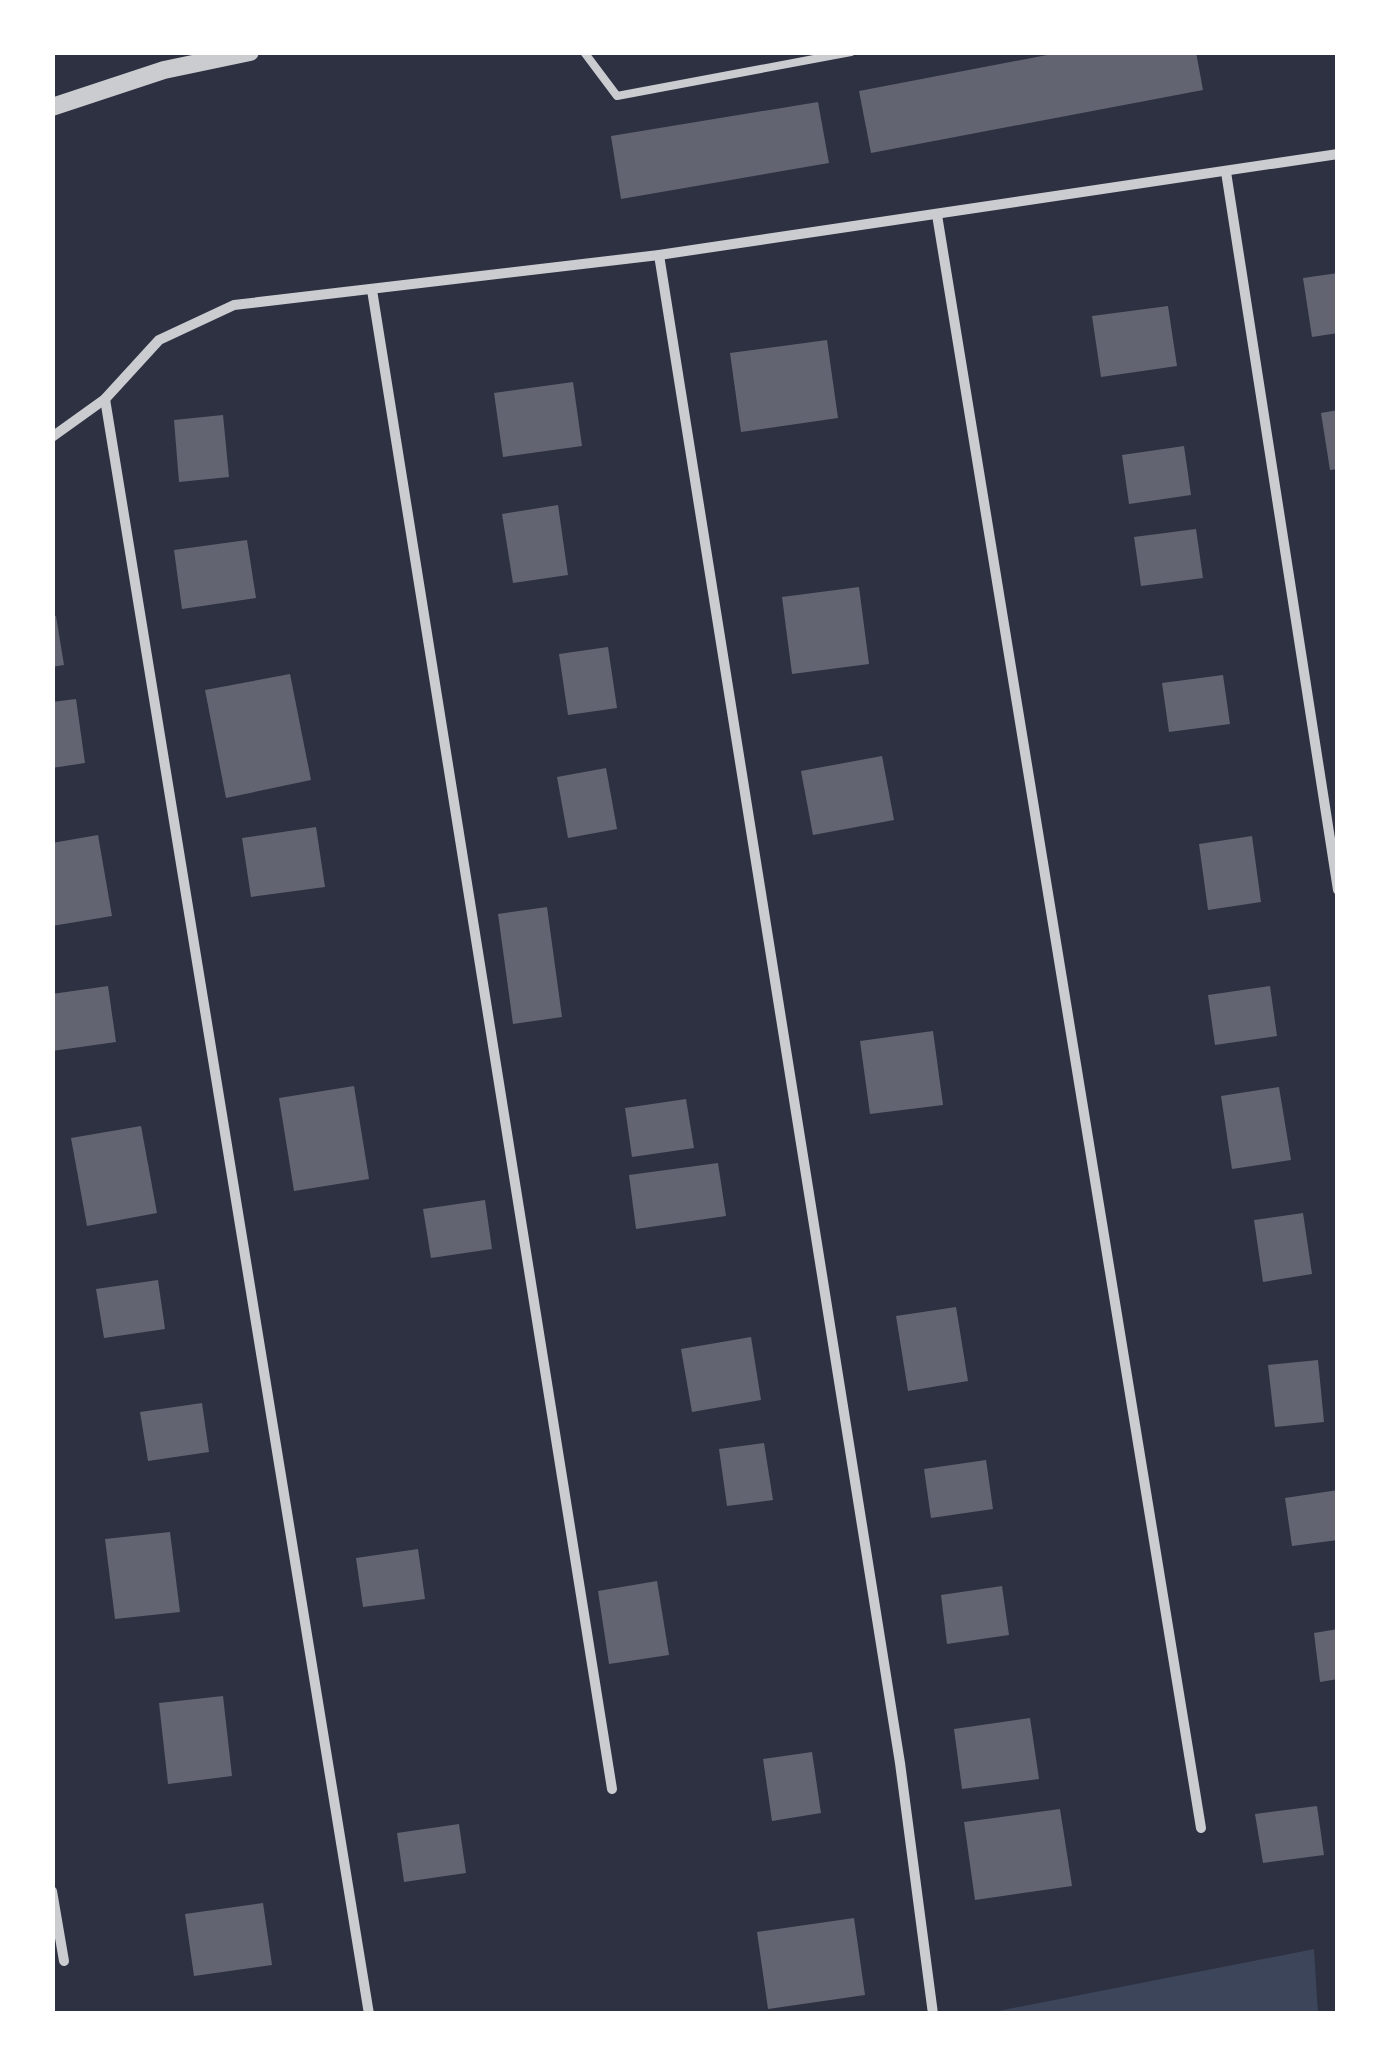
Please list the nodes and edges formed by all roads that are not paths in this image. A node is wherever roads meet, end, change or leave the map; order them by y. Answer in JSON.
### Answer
{"nodes":[{"id":1,"x":250,"y":52,"type":"edge"},
{"id":2,"x":584,"y":52,"type":"edge"},
{"id":3,"x":851,"y":52,"type":"edge"},
{"id":4,"x":52,"y":107,"type":"edge"},
{"id":5,"x":1338,"y":154,"type":"edge"},
{"id":6,"x":1226,"y":172,"type":"junction"},
{"id":7,"x":938,"y":215,"type":"junction"},
{"id":8,"x":659,"y":255,"type":"junction"},
{"id":9,"x":372,"y":290,"type":"junction"},
{"id":10,"x":105,"y":399,"type":"junction"},
{"id":11,"x":52,"y":437,"type":"edge"},
{"id":12,"x":1338,"y":890,"type":"edge"},
{"id":13,"x":612,"y":1789,"type":"dead end"},
{"id":14,"x":1201,"y":1828,"type":"dead end"},
{"id":15,"x":52,"y":1891,"type":"edge"},
{"id":16,"x":64,"y":1961,"type":"dead end"},
{"id":17,"x":369,"y":2014,"type":"edge"},
{"id":18,"x":933,"y":2014,"type":"edge"}],
"edges":[{"from":1,"to":4,"type":"street"},
{"from":2,"to":3,"type":"lane"},
{"from":5,"to":6,"type":"street"},
{"from":6,"to":7,"type":"street"},
{"from":6,"to":12,"type":"street"},
{"from":7,"to":8,"type":"street"},
{"from":7,"to":14,"type":"street"},
{"from":8,"to":9,"type":"street"},
{"from":8,"to":18,"type":"street"},
{"from":9,"to":10,"type":"street"},
{"from":9,"to":13,"type":"street"},
{"from":10,"to":11,"type":"street"},
{"from":10,"to":17,"type":"street"},
{"from":15,"to":16,"type":"street"}]}
